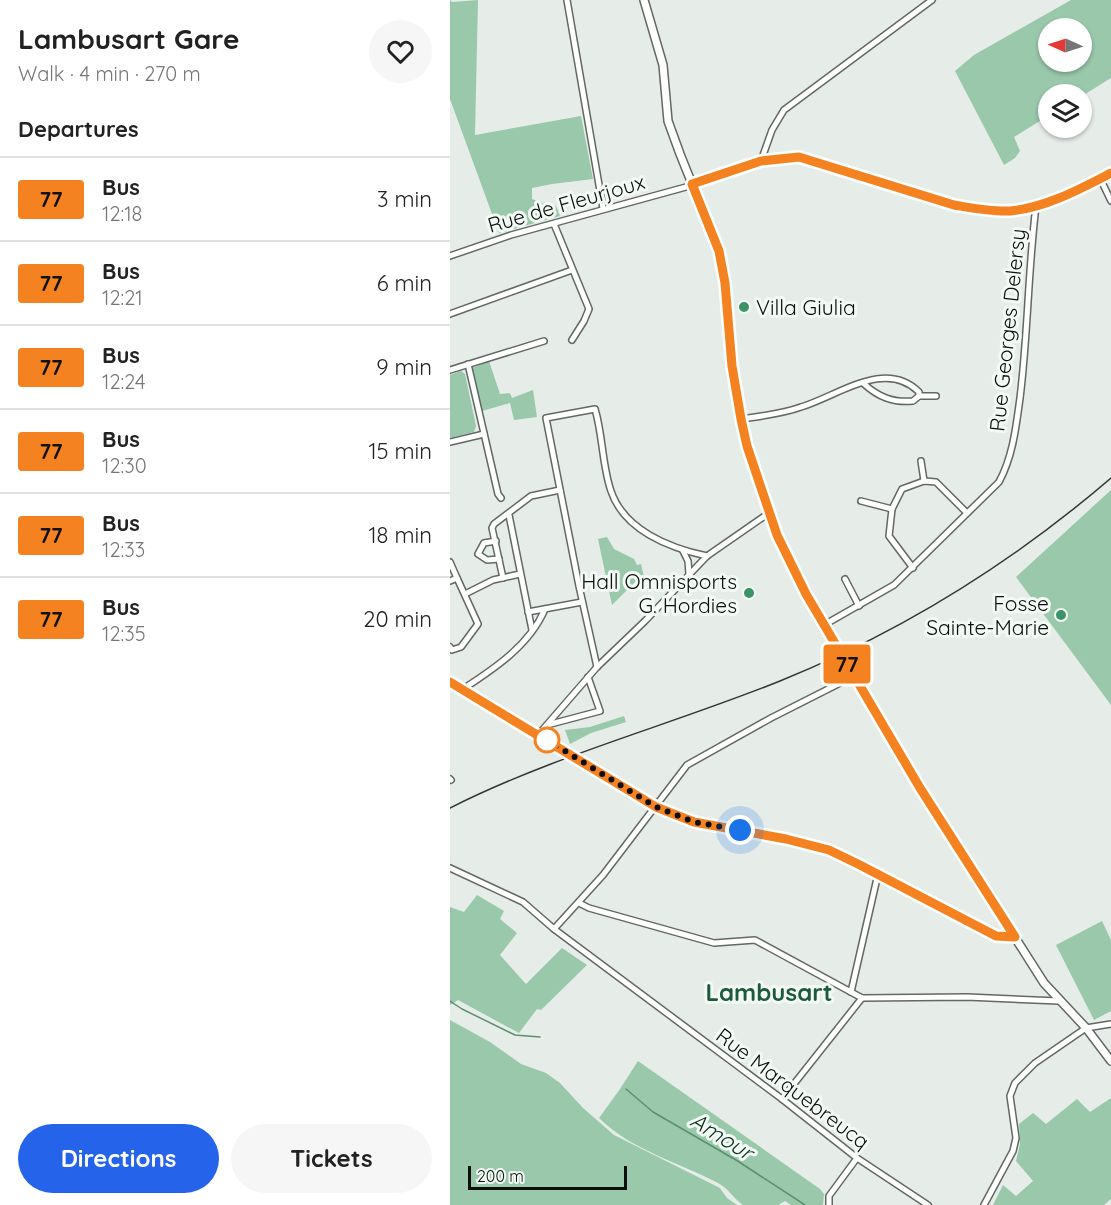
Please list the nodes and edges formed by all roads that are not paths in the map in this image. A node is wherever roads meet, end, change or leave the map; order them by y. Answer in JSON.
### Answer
{"nodes":[{"id":1,"x":567,"y":0,"type":"edge"},
{"id":2,"x":644,"y":0,"type":"edge"},
{"id":3,"x":932,"y":0,"type":"edge"},
{"id":4,"x":761,"y":161,"type":"junction"},
{"id":5,"x":1111,"y":173,"type":"edge"},
{"id":6,"x":1100,"y":178,"type":"junction"},
{"id":7,"x":692,"y":184,"type":"junction"},
{"id":8,"x":1111,"y":201,"type":"edge"},
{"id":9,"x":1036,"y":206,"type":"junction"},
{"id":10,"x":603,"y":208,"type":"junction"},
{"id":11,"x":554,"y":224,"type":"junction"},
{"id":12,"x":450,"y":256,"type":"edge"},
{"id":13,"x":572,"y":270,"type":"junction"},
{"id":14,"x":450,"y":314,"type":"edge"},
{"id":15,"x":572,"y":340,"type":"dead end"},
{"id":16,"x":544,"y":341,"type":"dead end"},
{"id":17,"x":468,"y":364,"type":"junction"},
{"id":18,"x":450,"y":370,"type":"edge"},
{"id":19,"x":863,"y":383,"type":"junction"},
{"id":20,"x":919,"y":396,"type":"junction"},
{"id":21,"x":936,"y":396,"type":"dead end"},
{"id":22,"x":741,"y":419,"type":"junction"},
{"id":23,"x":484,"y":434,"type":"junction"},
{"id":24,"x":450,"y":442,"type":"edge"},
{"id":25,"x":921,"y":461,"type":"dead end"},
{"id":26,"x":924,"y":481,"type":"junction"},
{"id":27,"x":560,"y":490,"type":"junction"},
{"id":28,"x":501,"y":498,"type":"dead end"},
{"id":29,"x":861,"y":501,"type":"dead end"},
{"id":30,"x":892,"y":509,"type":"junction"},
{"id":31,"x":769,"y":513,"type":"junction"},
{"id":32,"x":967,"y":513,"type":"junction"},
{"id":33,"x":508,"y":514,"type":"junction"},
{"id":34,"x":496,"y":541,"type":"junction"},
{"id":35,"x":683,"y":551,"type":"junction"},
{"id":36,"x":706,"y":555,"type":"junction"},
{"id":37,"x":499,"y":559,"type":"junction"},
{"id":38,"x":450,"y":562,"type":"edge"},
{"id":39,"x":913,"y":568,"type":"junction"},
{"id":40,"x":520,"y":574,"type":"junction"},
{"id":41,"x":689,"y":574,"type":"junction"},
{"id":42,"x":457,"y":578,"type":"junction"},
{"id":43,"x":503,"y":578,"type":"junction"},
{"id":44,"x":845,"y":579,"type":"dead end"},
{"id":45,"x":450,"y":581,"type":"edge"},
{"id":46,"x":465,"y":594,"type":"junction"},
{"id":47,"x":582,"y":602,"type":"junction"},
{"id":48,"x":859,"y":606,"type":"junction"},
{"id":49,"x":545,"y":609,"type":"junction"},
{"id":50,"x":528,"y":612,"type":"junction"},
{"id":51,"x":824,"y":625,"type":"junction"},
{"id":52,"x":532,"y":630,"type":"junction"},
{"id":53,"x":450,"y":647,"type":"edge"},
{"id":54,"x":597,"y":667,"type":"junction"},
{"id":55,"x":854,"y":676,"type":"junction"},
{"id":56,"x":588,"y":677,"type":"junction"},
{"id":57,"x":450,"y":682,"type":"edge"},
{"id":58,"x":463,"y":689,"type":"junction"},
{"id":59,"x":547,"y":725,"type":"junction"},
{"id":60,"x":538,"y":735,"type":"junction"},
{"id":61,"x":656,"y":807,"type":"junction"},
{"id":62,"x":450,"y":868,"type":"edge"},
{"id":63,"x":878,"y":874,"type":"junction"},
{"id":64,"x":579,"y":903,"type":"junction"},
{"id":65,"x":554,"y":929,"type":"junction"},
{"id":66,"x":1015,"y":937,"type":"junction"},
{"id":67,"x":851,"y":992,"type":"junction"},
{"id":68,"x":862,"y":998,"type":"junction"},
{"id":69,"x":1059,"y":1001,"type":"junction"},
{"id":70,"x":1111,"y":1024,"type":"edge"},
{"id":71,"x":1086,"y":1028,"type":"junction"},
{"id":72,"x":1111,"y":1061,"type":"edge"},
{"id":73,"x":782,"y":1099,"type":"junction"},
{"id":74,"x":856,"y":1158,"type":"junction"},
{"id":75,"x":829,"y":1205,"type":"edge"},
{"id":76,"x":928,"y":1205,"type":"edge"},
{"id":77,"x":984,"y":1205,"type":"edge"}],
"edges":[{"from":1,"to":10,"type":"street"},
{"from":2,"to":7,"type":"main road"},
{"from":3,"to":4,"type":"street"},
{"from":4,"to":7,"type":"street","name":"Rue de Fleurjoux"},
{"from":4,"to":9,"type":"street","name":"Rue de Fleurjoux"},
{"from":5,"to":6,"type":"street","name":"Rue de Fleurjoux"},
{"from":6,"to":8,"type":"street"},
{"from":6,"to":9,"type":"street","name":"Rue de Fleurjoux"},
{"from":7,"to":10,"type":"street","name":"Rue de Fleurjoux"},
{"from":7,"to":22,"type":"main road"},
{"from":9,"to":32,"type":"street","name":"Rue Georges Delersy"},
{"from":10,"to":11,"type":"street","name":"Rue de Fleurjoux"},
{"from":11,"to":12,"type":"street","name":"Rue de Fleurjoux"},
{"from":11,"to":13,"type":"street"},
{"from":13,"to":14,"type":"street"},
{"from":13,"to":15,"type":"street"},
{"from":16,"to":17,"type":"street"},
{"from":17,"to":18,"type":"street"},
{"from":17,"to":23,"type":"street"},
{"from":19,"to":20,"type":"street"},
{"from":19,"to":20,"type":"street"},
{"from":19,"to":22,"type":"street"},
{"from":20,"to":21,"type":"street"},
{"from":22,"to":31,"type":"main road"},
{"from":23,"to":24,"type":"street"},
{"from":23,"to":28,"type":"street"},
{"from":25,"to":26,"type":"street"},
{"from":26,"to":30,"type":"street"},
{"from":26,"to":32,"type":"street"},
{"from":27,"to":33,"type":"street"},
{"from":27,"to":35,"type":"street"},
{"from":27,"to":47,"type":"street"},
{"from":29,"to":30,"type":"street"},
{"from":30,"to":39,"type":"street"},
{"from":31,"to":36,"type":"street"},
{"from":31,"to":51,"type":"main road"},
{"from":32,"to":39,"type":"street","name":"Rue Georges Delersy"},
{"from":33,"to":34,"type":"street"},
{"from":33,"to":40,"type":"street"},
{"from":34,"to":37,"type":"street"},
{"from":34,"to":37,"type":"street"},
{"from":35,"to":36,"type":"street"},
{"from":35,"to":41,"type":"street"},
{"from":36,"to":41,"type":"street"},
{"from":37,"to":43,"type":"street"},
{"from":38,"to":42,"type":"street"},
{"from":39,"to":48,"type":"street","name":"Rue Georges Delersy"},
{"from":40,"to":43,"type":"street"},
{"from":40,"to":50,"type":"street"},
{"from":41,"to":54,"type":"street"},
{"from":42,"to":45,"type":"street"},
{"from":42,"to":46,"type":"street"},
{"from":43,"to":46,"type":"street"},
{"from":44,"to":48,"type":"street"},
{"from":46,"to":53,"type":"street"},
{"from":47,"to":49,"type":"street"},
{"from":47,"to":54,"type":"street"},
{"from":48,"to":51,"type":"street","name":"Rue Georges Delersy"},
{"from":49,"to":50,"type":"street"},
{"from":49,"to":52,"type":"street"},
{"from":50,"to":52,"type":"street"},
{"from":51,"to":55,"type":"main road","bridge":true},
{"from":52,"to":58,"type":"street"},
{"from":54,"to":56,"type":"street"},
{"from":55,"to":61,"type":"street"},
{"from":55,"to":66,"type":"main road"},
{"from":56,"to":59,"type":"street"},
{"from":56,"to":59,"type":"street"},
{"from":57,"to":58,"type":"street"},
{"from":58,"to":60,"type":"street"},
{"from":59,"to":60,"type":"street"},
{"from":60,"to":61,"type":"street"},
{"from":61,"to":63,"type":"street"},
{"from":61,"to":64,"type":"street"},
{"from":62,"to":65,"type":"street","name":"Rue Marquebreucq"},
{"from":63,"to":66,"type":"street"},
{"from":63,"to":67,"type":"street"},
{"from":64,"to":65,"type":"street"},
{"from":64,"to":67,"type":"street"},
{"from":65,"to":73,"type":"street","name":"Rue Marquebreucq"},
{"from":66,"to":69,"type":"main road"},
{"from":67,"to":68,"type":"street"},
{"from":68,"to":69,"type":"street"},
{"from":68,"to":73,"type":"street"},
{"from":69,"to":71,"type":"main road"},
{"from":70,"to":71,"type":"street"},
{"from":71,"to":72,"type":"main road"},
{"from":71,"to":77,"type":"street"},
{"from":73,"to":74,"type":"street","name":"Rue Marquebreucq"},
{"from":74,"to":75,"type":"street"},
{"from":74,"to":76,"type":"street","name":"Rue Marquebreucq"}]}
